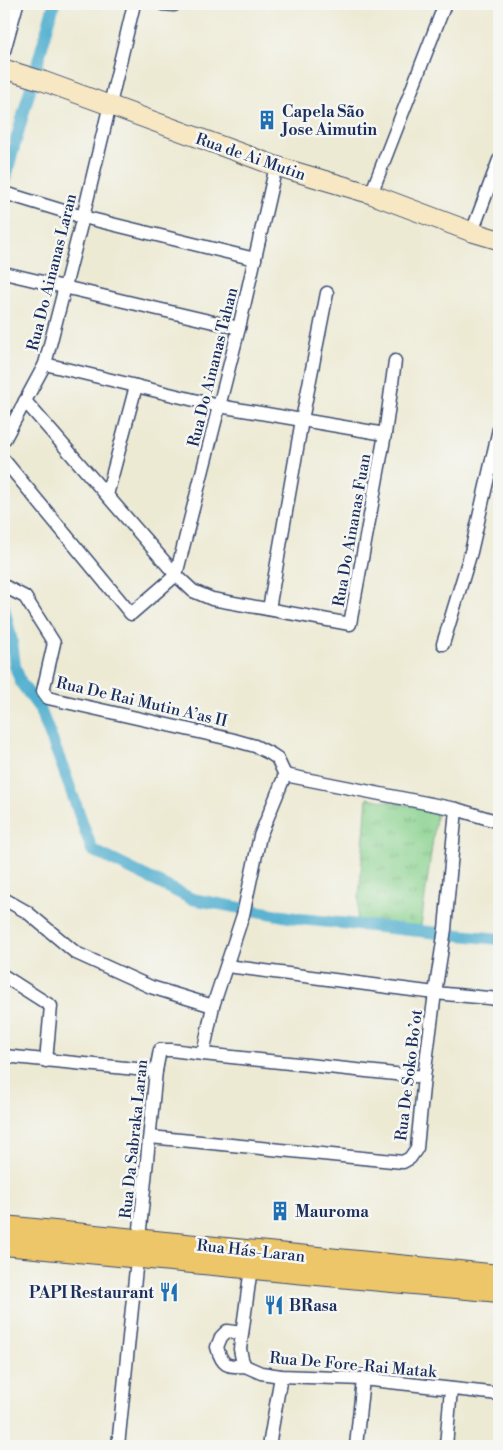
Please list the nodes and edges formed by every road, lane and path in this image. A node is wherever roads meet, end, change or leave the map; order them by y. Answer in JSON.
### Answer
{"nodes":[{"id":1,"x":17,"y":4,"type":"edge"},
{"id":2,"x":134,"y":4,"type":"edge"},
{"id":3,"x":162,"y":4,"type":"edge"},
{"id":4,"x":175,"y":4,"type":"edge"},
{"id":5,"x":445,"y":4,"type":"edge"},
{"id":6,"x":4,"y":51,"type":"edge"},
{"id":7,"x":12,"y":72,"type":"edge"},
{"id":8,"x":109,"y":105,"type":"junction"},
{"id":9,"x":499,"y":160,"type":"edge"},
{"id":10,"x":276,"y":166,"type":"junction"},
{"id":11,"x":371,"y":194,"type":"junction"},
{"id":12,"x":11,"y":195,"type":"dead end"},
{"id":13,"x":83,"y":217,"type":"junction"},
{"id":14,"x":472,"y":232,"type":"junction"},
{"id":15,"x":499,"y":240,"type":"edge"},
{"id":16,"x":255,"y":259,"type":"junction"},
{"id":17,"x":4,"y":273,"type":"edge"},
{"id":18,"x":64,"y":287,"type":"junction"},
{"id":19,"x":327,"y":293,"type":"dead end"},
{"id":20,"x":239,"y":328,"type":"junction"},
{"id":21,"x":395,"y":361,"type":"dead end"},
{"id":22,"x":45,"y":364,"type":"junction"},
{"id":23,"x":136,"y":386,"type":"junction"},
{"id":24,"x":25,"y":401,"type":"junction"},
{"id":25,"x":219,"y":406,"type":"junction"},
{"id":26,"x":302,"y":420,"type":"junction"},
{"id":27,"x":499,"y":429,"type":"edge"},
{"id":28,"x":385,"y":434,"type":"junction"},
{"id":29,"x":4,"y":440,"type":"edge"},
{"id":30,"x":4,"y":460,"type":"edge"},
{"id":31,"x":107,"y":495,"type":"junction"},
{"id":32,"x":176,"y":575,"type":"junction"},
{"id":33,"x":6,"y":586,"type":"edge"},
{"id":34,"x":269,"y":609,"type":"junction"},
{"id":35,"x":443,"y":644,"type":"dead end"},
{"id":36,"x":285,"y":775,"type":"junction"},
{"id":37,"x":456,"y":809,"type":"junction"},
{"id":38,"x":499,"y":822,"type":"edge"},
{"id":39,"x":4,"y":899,"type":"edge"},
{"id":40,"x":227,"y":966,"type":"junction"},
{"id":41,"x":4,"y":976,"type":"edge"},
{"id":42,"x":435,"y":993,"type":"junction"},
{"id":43,"x":499,"y":999,"type":"edge"},
{"id":44,"x":213,"y":1006,"type":"junction"},
{"id":45,"x":203,"y":1054,"type":"junction"},
{"id":46,"x":4,"y":1056,"type":"edge"},
{"id":47,"x":46,"y":1061,"type":"junction"},
{"id":48,"x":156,"y":1071,"type":"junction"},
{"id":49,"x":424,"y":1077,"type":"junction"},
{"id":50,"x":150,"y":1137,"type":"junction"},
{"id":51,"x":4,"y":1226,"type":"edge"},
{"id":52,"x":138,"y":1239,"type":"junction"},
{"id":53,"x":4,"y":1245,"type":"edge"},
{"id":54,"x":138,"y":1259,"type":"junction"},
{"id":55,"x":263,"y":1263,"type":"junction"},
{"id":56,"x":499,"y":1275,"type":"edge"},
{"id":57,"x":499,"y":1292,"type":"edge"},
{"id":58,"x":242,"y":1333,"type":"junction"},
{"id":59,"x":245,"y":1366,"type":"junction"},
{"id":60,"x":281,"y":1376,"type":"junction"},
{"id":61,"x":363,"y":1379,"type":"junction"},
{"id":62,"x":451,"y":1389,"type":"junction"},
{"id":63,"x":499,"y":1394,"type":"edge"},
{"id":64,"x":118,"y":1446,"type":"edge"},
{"id":65,"x":269,"y":1446,"type":"edge"},
{"id":66,"x":356,"y":1446,"type":"edge"},
{"id":67,"x":446,"y":1446,"type":"edge"}],
"edges":[{"from":1,"to":6,"type":"street"},
{"from":2,"to":8,"type":"street","name":"Rua Do Ainanas Laran"},
{"from":3,"to":4,"type":"street"},
{"from":5,"to":11,"type":"street"},
{"from":7,"to":8,"type":"street","name":"Rua de Ai Mutin"},
{"from":8,"to":10,"type":"street","name":"Rua de Ai Mutin"},
{"from":8,"to":13,"type":"street","name":"Rua Do Ainanas Laran"},
{"from":9,"to":14,"type":"street"},
{"from":10,"to":11,"type":"street","name":"Rua de Ai Mutin"},
{"from":10,"to":16,"type":"street","name":"Rua Do Ainanas Tahan"},
{"from":11,"to":14,"type":"street","name":"Rua de Ai Mutin"},
{"from":12,"to":13,"type":"street"},
{"from":13,"to":16,"type":"street"},
{"from":13,"to":18,"type":"street","name":"Rua Do Ainanas Laran"},
{"from":14,"to":15,"type":"street","name":"Rua de Ai Mutin"},
{"from":16,"to":20,"type":"street","name":"Rua Do Ainanas Tahan"},
{"from":17,"to":18,"type":"street"},
{"from":18,"to":20,"type":"street"},
{"from":18,"to":22,"type":"street","name":"Rua Do Ainanas Laran"},
{"from":19,"to":26,"type":"street"},
{"from":20,"to":25,"type":"street","name":"Rua Do Ainanas Tahan"},
{"from":21,"to":28,"type":"street"},
{"from":22,"to":23,"type":"street","name":"Rua Do Ainanas Fuan"},
{"from":22,"to":24,"type":"street","name":"Rua Do Ainanas Laran"},
{"from":23,"to":25,"type":"street","name":"Rua Do Ainanas Fuan"},
{"from":23,"to":31,"type":"street"},
{"from":24,"to":29,"type":"street","name":"Rua Do Ainanas Laran"},
{"from":24,"to":31,"type":"street","name":"Rua Do Ainanas Fuan"},
{"from":25,"to":26,"type":"street","name":"Rua Do Ainanas Fuan"},
{"from":25,"to":32,"type":"street","name":"Rua Do Ainanas Tahan"},
{"from":26,"to":28,"type":"street","name":"Rua Do Ainanas Fuan"},
{"from":26,"to":34,"type":"street"},
{"from":27,"to":35,"type":"street"},
{"from":28,"to":34,"type":"street","name":"Rua Do Ainanas Fuan"},
{"from":30,"to":32,"type":"street"},
{"from":31,"to":32,"type":"street","name":"Rua Do Ainanas Fuan"},
{"from":32,"to":34,"type":"street","name":"Rua Do Ainanas Fuan"},
{"from":33,"to":36,"type":"street","name":"Rua De Rai Mutin A’as II"},
{"from":36,"to":37,"type":"street"},
{"from":36,"to":40,"type":"street"},
{"from":37,"to":38,"type":"street"},
{"from":37,"to":42,"type":"street","name":"Rua De Soko Bo’ot"},
{"from":39,"to":44,"type":"street"},
{"from":40,"to":42,"type":"street"},
{"from":40,"to":44,"type":"street"},
{"from":41,"to":47,"type":"street"},
{"from":42,"to":43,"type":"street"},
{"from":42,"to":49,"type":"street","name":"Rua De Soko Bo’ot"},
{"from":44,"to":45,"type":"street"},
{"from":45,"to":48,"type":"street","name":"Rua Da Sabraka Laran"},
{"from":45,"to":49,"type":"street"},
{"from":46,"to":47,"type":"street"},
{"from":47,"to":48,"type":"street"},
{"from":48,"to":50,"type":"street","name":"Rua Da Sabraka Laran"},
{"from":49,"to":50,"type":"street","name":"Rua De Soko Bo’ot"},
{"from":50,"to":52,"type":"street","name":"Rua Da Sabraka Laran"},
{"from":51,"to":52,"type":"main road","name":"Rua Hás-Laran"},
{"from":52,"to":54,"type":"street","name":"Rua Da Sabraka Laran"},
{"from":52,"to":55,"type":"main road","name":"Rua Hás-Laran"},
{"from":53,"to":54,"type":"main road","name":"Rua Hás-Laran"},
{"from":54,"to":55,"type":"main road","name":"Rua Hás-Laran"},
{"from":54,"to":64,"type":"street","name":"Rua Da Sabraka Laran"},
{"from":55,"to":56,"type":"main road","name":"Rua Hás-Laran"},
{"from":55,"to":57,"type":"main road","name":"Rua Hás-Laran"},
{"from":55,"to":58,"type":"street","name":"Rua De Fore-Rai Matak"},
{"from":58,"to":59,"type":"street","name":"Rua De Fore-Rai Matak"},
{"from":58,"to":59,"type":"street"},
{"from":59,"to":60,"type":"street","name":"Rua De Fore-Rai Matak"},
{"from":60,"to":61,"type":"street","name":"Rua De Fore-Rai Matak"},
{"from":60,"to":65,"type":"street"},
{"from":61,"to":62,"type":"street","name":"Rua De Fore-Rai Matak"},
{"from":61,"to":66,"type":"street"},
{"from":62,"to":63,"type":"street","name":"Rua De Fore-Rai Matak"},
{"from":62,"to":67,"type":"street"}]}
